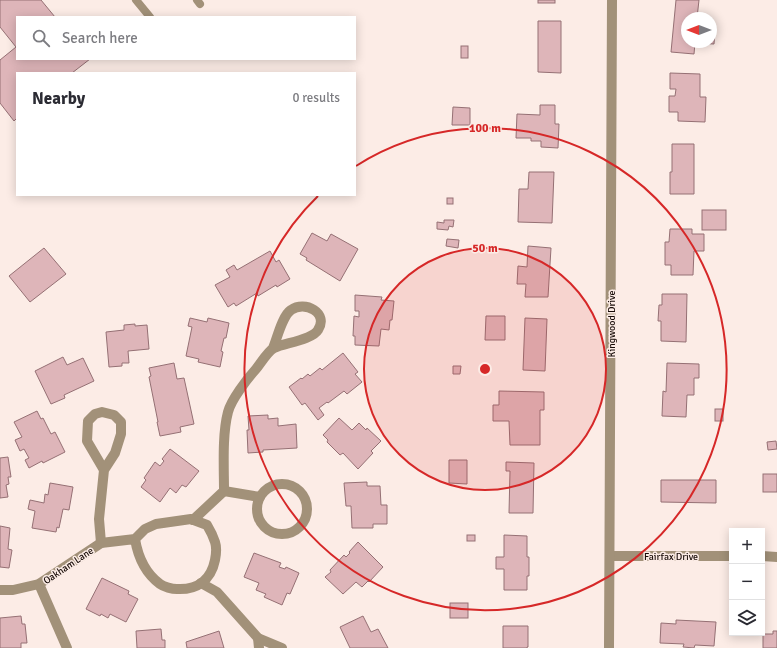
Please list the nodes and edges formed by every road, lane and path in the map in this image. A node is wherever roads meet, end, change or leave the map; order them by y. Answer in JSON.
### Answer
{"nodes":[{"id":1,"x":136,"y":0,"type":"edge"},
{"id":2,"x":612,"y":0,"type":"edge"},
{"id":3,"x":149,"y":16,"type":"edge"},
{"id":4,"x":273,"y":348,"type":"junction"},
{"id":5,"x":104,"y":470,"type":"junction"},
{"id":6,"x":224,"y":491,"type":"junction"},
{"id":7,"x":260,"y":497,"type":"junction"},
{"id":8,"x":193,"y":520,"type":"junction"},
{"id":9,"x":135,"y":539,"type":"junction"},
{"id":10,"x":101,"y":543,"type":"junction"},
{"id":11,"x":610,"y":556,"type":"junction"},
{"id":12,"x":729,"y":556,"type":"edge"},
{"id":13,"x":765,"y":556,"type":"edge"},
{"id":14,"x":777,"y":556,"type":"edge"},
{"id":15,"x":201,"y":583,"type":"junction"},
{"id":16,"x":39,"y":584,"type":"junction"},
{"id":17,"x":0,"y":590,"type":"edge"},
{"id":18,"x":258,"y":643,"type":"edge"},
{"id":19,"x":67,"y":648,"type":"edge"},
{"id":20,"x":282,"y":648,"type":"edge"},
{"id":21,"x":609,"y":648,"type":"edge"}],
"edges":[{"from":1,"to":3,"type":"lane"},
{"from":2,"to":11,"type":"street","name":"Kingwood Drive"},
{"from":4,"to":4,"type":"street"},
{"from":4,"to":6,"type":"street"},
{"from":5,"to":5,"type":"street"},
{"from":5,"to":10,"type":"street"},
{"from":6,"to":7,"type":"street"},
{"from":6,"to":8,"type":"street"},
{"from":7,"to":7,"type":"street"},
{"from":8,"to":9,"type":"street"},
{"from":8,"to":15,"type":"street"},
{"from":9,"to":10,"type":"street","name":"Oakham Lane"},
{"from":9,"to":15,"type":"street"},
{"from":10,"to":16,"type":"street","name":"Oakham Lane"},
{"from":11,"to":12,"type":"street","name":"Fairfax Drive"},
{"from":11,"to":21,"type":"street","name":"Kingwood Drive"},
{"from":13,"to":14,"type":"street"},
{"from":15,"to":18,"type":"street"},
{"from":16,"to":17,"type":"street","name":"Oakham Lane"},
{"from":16,"to":19,"type":"street"},
{"from":18,"to":20,"type":"street"}]}
